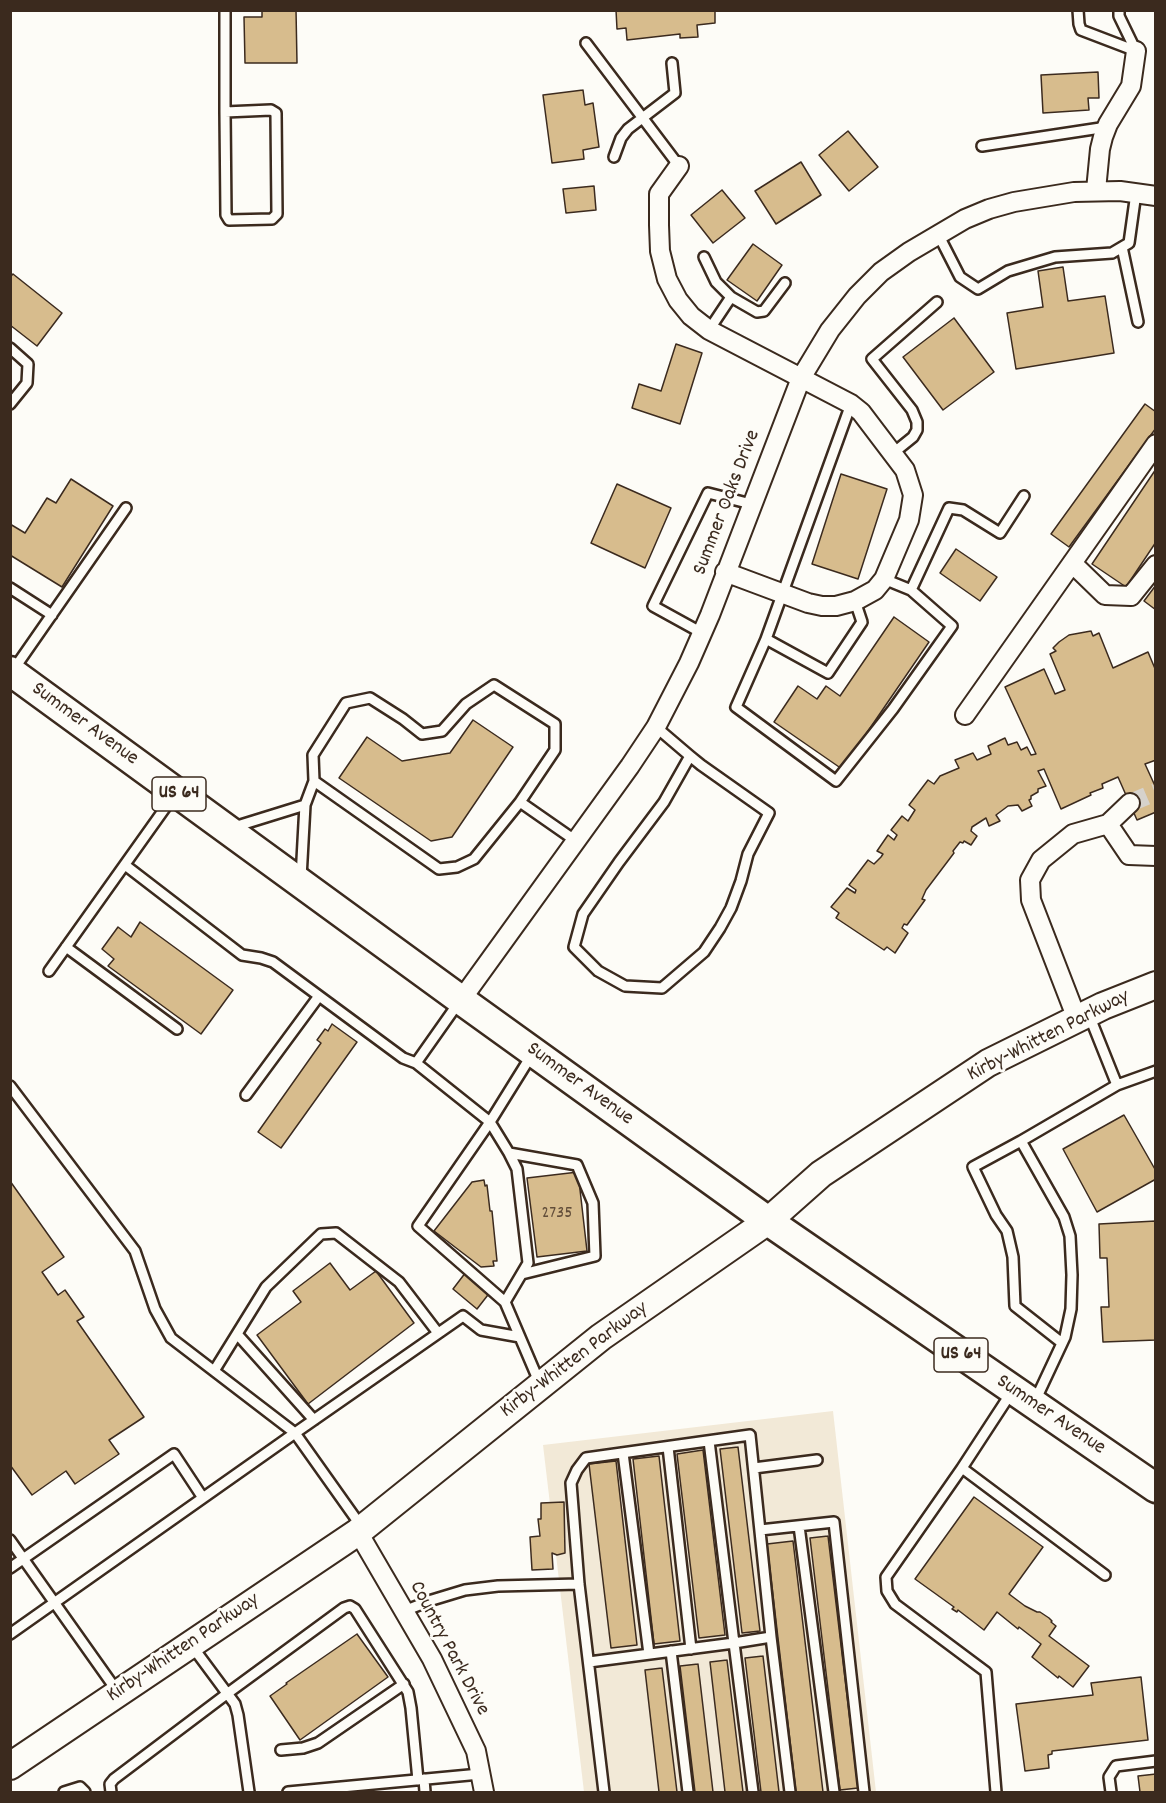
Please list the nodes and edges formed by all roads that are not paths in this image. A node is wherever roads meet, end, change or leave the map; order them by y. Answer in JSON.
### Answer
{"nodes":[{"id":1,"x":225,"y":10,"type":"edge"},
{"id":2,"x":1078,"y":10,"type":"edge"},
{"id":3,"x":1119,"y":10,"type":"edge"},
{"id":4,"x":586,"y":44,"type":"dead end"},
{"id":5,"x":1136,"y":51,"type":"junction"},
{"id":6,"x":672,"y":63,"type":"dead end"},
{"id":7,"x":225,"y":112,"type":"junction"},
{"id":8,"x":643,"y":118,"type":"junction"},
{"id":9,"x":1107,"y":127,"type":"junction"},
{"id":10,"x":982,"y":146,"type":"dead end"},
{"id":11,"x":614,"y":157,"type":"dead end"},
{"id":12,"x":680,"y":166,"type":"joint"},
{"id":13,"x":1096,"y":190,"type":"junction"},
{"id":14,"x":1136,"y":193,"type":"junction"},
{"id":15,"x":1155,"y":196,"type":"edge"},
{"id":16,"x":938,"y":234,"type":"junction"},
{"id":17,"x":1122,"y":247,"type":"junction"},
{"id":18,"x":704,"y":257,"type":"dead end"},
{"id":19,"x":785,"y":282,"type":"dead end"},
{"id":20,"x":731,"y":297,"type":"junction"},
{"id":21,"x":937,"y":302,"type":"dead end"},
{"id":22,"x":1138,"y":322,"type":"dead end"},
{"id":23,"x":709,"y":330,"type":"junction"},
{"id":24,"x":10,"y":348,"type":"edge"},
{"id":25,"x":801,"y":378,"type":"junction"},
{"id":26,"x":10,"y":404,"type":"edge"},
{"id":27,"x":851,"y":404,"type":"junction"},
{"id":28,"x":1155,"y":444,"type":"edge"},
{"id":29,"x":892,"y":454,"type":"junction"},
{"id":30,"x":1024,"y":496,"type":"dead end"},
{"id":31,"x":751,"y":504,"type":"junction"},
{"id":32,"x":126,"y":508,"type":"dead end"},
{"id":33,"x":1072,"y":563,"type":"junction"},
{"id":34,"x":1155,"y":565,"type":"edge"},
{"id":35,"x":725,"y":572,"type":"junction"},
{"id":36,"x":884,"y":579,"type":"junction"},
{"id":37,"x":10,"y":588,"type":"edge"},
{"id":38,"x":911,"y":590,"type":"junction"},
{"id":39,"x":783,"y":595,"type":"junction"},
{"id":40,"x":855,"y":601,"type":"junction"},
{"id":41,"x":52,"y":615,"type":"junction"},
{"id":42,"x":702,"y":633,"type":"junction"},
{"id":43,"x":766,"y":639,"type":"junction"},
{"id":44,"x":11,"y":671,"type":"edge"},
{"id":45,"x":965,"y":716,"type":"dead end"},
{"id":46,"x":656,"y":727,"type":"junction"},
{"id":47,"x":690,"y":756,"type":"junction"},
{"id":48,"x":314,"y":781,"type":"junction"},
{"id":49,"x":177,"y":792,"type":"junction"},
{"id":50,"x":520,"y":802,"type":"junction"},
{"id":51,"x":1130,"y":803,"type":"tunnel mouth"},
{"id":52,"x":305,"y":805,"type":"junction"},
{"id":53,"x":1108,"y":824,"type":"junction"},
{"id":54,"x":227,"y":829,"type":"junction"},
{"id":55,"x":576,"y":841,"type":"junction"},
{"id":56,"x":1155,"y":856,"type":"edge"},
{"id":57,"x":125,"y":865,"type":"junction"},
{"id":58,"x":301,"y":883,"type":"junction"},
{"id":59,"x":66,"y":947,"type":"junction"},
{"id":60,"x":49,"y":971,"type":"dead end"},
{"id":61,"x":1155,"y":986,"type":"edge"},
{"id":62,"x":319,"y":996,"type":"junction"},
{"id":63,"x":461,"y":1000,"type":"junction"},
{"id":64,"x":1082,"y":1016,"type":"junction"},
{"id":65,"x":177,"y":1029,"type":"dead end"},
{"id":66,"x":533,"y":1052,"type":"junction"},
{"id":67,"x":416,"y":1063,"type":"junction"},
{"id":68,"x":1155,"y":1071,"type":"edge"},
{"id":69,"x":1117,"y":1085,"type":"junction"},
{"id":70,"x":10,"y":1086,"type":"edge"},
{"id":71,"x":246,"y":1095,"type":"dead end"},
{"id":72,"x":490,"y":1122,"type":"junction"},
{"id":73,"x":1021,"y":1141,"type":"junction"},
{"id":74,"x":509,"y":1153,"type":"junction"},
{"id":75,"x":768,"y":1221,"type":"junction"},
{"id":76,"x":522,"y":1274,"type":"junction"},
{"id":77,"x":505,"y":1302,"type":"junction"},
{"id":78,"x":438,"y":1333,"type":"junction"},
{"id":79,"x":237,"y":1334,"type":"junction"},
{"id":80,"x":520,"y":1337,"type":"junction"},
{"id":81,"x":1062,"y":1343,"type":"junction"},
{"id":82,"x":214,"y":1371,"type":"junction"},
{"id":83,"x":541,"y":1385,"type":"junction"},
{"id":84,"x":1023,"y":1397,"type":"junction"},
{"id":85,"x":314,"y":1420,"type":"junction"},
{"id":86,"x":295,"y":1433,"type":"junction"},
{"id":87,"x":709,"y":1441,"type":"junction"},
{"id":88,"x":668,"y":1447,"type":"junction"},
{"id":89,"x":623,"y":1453,"type":"junction"},
{"id":90,"x":817,"y":1460,"type":"dead end"},
{"id":91,"x":754,"y":1468,"type":"junction"},
{"id":92,"x":962,"y":1468,"type":"junction"},
{"id":93,"x":1155,"y":1488,"type":"edge"},
{"id":94,"x":203,"y":1498,"type":"junction"},
{"id":95,"x":799,"y":1526,"type":"junction"},
{"id":96,"x":360,"y":1530,"type":"junction"},
{"id":97,"x":760,"y":1530,"type":"junction"},
{"id":98,"x":10,"y":1540,"type":"edge"},
{"id":99,"x":24,"y":1559,"type":"junction"},
{"id":100,"x":10,"y":1568,"type":"edge"},
{"id":101,"x":1105,"y":1575,"type":"dead end"},
{"id":102,"x":579,"y":1584,"type":"junction"},
{"id":103,"x":55,"y":1603,"type":"junction"},
{"id":104,"x":404,"y":1611,"type":"junction"},
{"id":105,"x":10,"y":1634,"type":"edge"},
{"id":106,"x":771,"y":1637,"type":"junction"},
{"id":107,"x":734,"y":1643,"type":"junction"},
{"id":108,"x":190,"y":1644,"type":"junction"},
{"id":109,"x":691,"y":1649,"type":"junction"},
{"id":110,"x":671,"y":1652,"type":"junction"},
{"id":111,"x":649,"y":1654,"type":"junction"},
{"id":112,"x":589,"y":1662,"type":"junction"},
{"id":113,"x":404,"y":1684,"type":"junction"},
{"id":114,"x":119,"y":1693,"type":"junction"},
{"id":115,"x":228,"y":1693,"type":"junction"},
{"id":116,"x":281,"y":1750,"type":"dead end"},
{"id":117,"x":1155,"y":1761,"type":"edge"},
{"id":118,"x":10,"y":1766,"type":"edge"},
{"id":119,"x":480,"y":1774,"type":"junction"},
{"id":120,"x":421,"y":1779,"type":"junction"},
{"id":121,"x":64,"y":1792,"type":"edge"},
{"id":122,"x":85,"y":1792,"type":"edge"},
{"id":123,"x":111,"y":1792,"type":"edge"},
{"id":124,"x":249,"y":1792,"type":"edge"},
{"id":125,"x":288,"y":1792,"type":"edge"},
{"id":126,"x":425,"y":1792,"type":"edge"},
{"id":127,"x":484,"y":1792,"type":"edge"},
{"id":128,"x":604,"y":1792,"type":"edge"},
{"id":129,"x":688,"y":1792,"type":"edge"},
{"id":130,"x":753,"y":1792,"type":"edge"},
{"id":131,"x":790,"y":1792,"type":"edge"},
{"id":132,"x":834,"y":1792,"type":"edge"},
{"id":133,"x":864,"y":1792,"type":"edge"},
{"id":134,"x":996,"y":1792,"type":"edge"},
{"id":135,"x":1111,"y":1792,"type":"edge"}],
"edges":[{"from":1,"to":7,"type":"lane"},
{"from":2,"to":5,"type":"lane"},
{"from":3,"to":5,"type":"lane"},
{"from":4,"to":8,"type":"lane"},
{"from":5,"to":9,"type":"street"},
{"from":6,"to":8,"type":"lane"},
{"from":7,"to":7,"type":"lane"},
{"from":8,"to":11,"type":"lane"},
{"from":8,"to":12,"type":"lane"},
{"from":9,"to":10,"type":"lane"},
{"from":9,"to":13,"type":"street"},
{"from":12,"to":23,"type":"street"},
{"from":13,"to":14,"type":"street","name":"Summer Oaks Drive"},
{"from":13,"to":16,"type":"street","name":"Summer Oaks Drive"},
{"from":14,"to":15,"type":"street","name":"Summer Oaks Drive"},
{"from":14,"to":17,"type":"lane"},
{"from":16,"to":17,"type":"lane"},
{"from":16,"to":25,"type":"street","name":"Summer Oaks Drive"},
{"from":17,"to":22,"type":"lane"},
{"from":18,"to":20,"type":"lane"},
{"from":19,"to":20,"type":"lane"},
{"from":20,"to":23,"type":"lane"},
{"from":21,"to":29,"type":"lane"},
{"from":23,"to":25,"type":"street"},
{"from":24,"to":26,"type":"lane"},
{"from":25,"to":27,"type":"street"},
{"from":25,"to":31,"type":"street","name":"Summer Oaks Drive"},
{"from":27,"to":29,"type":"street"},
{"from":27,"to":39,"type":"lane"},
{"from":28,"to":33,"type":"street"},
{"from":29,"to":36,"type":"street"},
{"from":30,"to":38,"type":"lane"},
{"from":31,"to":35,"type":"street","name":"Summer Oaks Drive"},
{"from":31,"to":42,"type":"lane"},
{"from":32,"to":41,"type":"lane"},
{"from":33,"to":34,"type":"street"},
{"from":33,"to":45,"type":"street"},
{"from":35,"to":39,"type":"street"},
{"from":35,"to":42,"type":"street","name":"Summer Oaks Drive"},
{"from":36,"to":38,"type":"lane"},
{"from":36,"to":40,"type":"street"},
{"from":37,"to":41,"type":"lane"},
{"from":38,"to":43,"type":"lane"},
{"from":39,"to":40,"type":"street"},
{"from":39,"to":43,"type":"lane"},
{"from":40,"to":43,"type":"lane"},
{"from":41,"to":44,"type":"lane"},
{"from":42,"to":46,"type":"street","name":"Summer Oaks Drive"},
{"from":44,"to":49,"type":"main road","name":"Summer Avenue","number":"US 64"},
{"from":46,"to":47,"type":"lane"},
{"from":46,"to":55,"type":"street","name":"Summer Oaks Drive"},
{"from":47,"to":47,"type":"lane"},
{"from":48,"to":50,"type":"lane"},
{"from":48,"to":50,"type":"lane"},
{"from":48,"to":52,"type":"lane"},
{"from":49,"to":54,"type":"main road","name":"Summer Avenue","number":"US 64"},
{"from":49,"to":57,"type":"lane"},
{"from":50,"to":55,"type":"lane"},
{"from":51,"to":53,"type":"street"},
{"from":52,"to":54,"type":"lane"},
{"from":52,"to":58,"type":"lane"},
{"from":53,"to":56,"type":"street"},
{"from":53,"to":64,"type":"street"},
{"from":54,"to":58,"type":"main road","name":"Summer Avenue","number":"US 64"},
{"from":55,"to":63,"type":"street","name":"Summer Oaks Drive"},
{"from":57,"to":59,"type":"lane"},
{"from":57,"to":62,"type":"lane"},
{"from":58,"to":63,"type":"main road","name":"Summer Avenue","number":"US 64"},
{"from":59,"to":60,"type":"lane"},
{"from":59,"to":65,"type":"lane"},
{"from":61,"to":64,"type":"main road","name":"Kirby-Whitten Parkway"},
{"from":62,"to":67,"type":"lane"},
{"from":62,"to":71,"type":"lane"},
{"from":63,"to":66,"type":"main road","name":"Summer Avenue","number":"US 64"},
{"from":63,"to":67,"type":"lane"},
{"from":64,"to":69,"type":"lane"},
{"from":64,"to":75,"type":"main road","name":"Kirby-Whitten Parkway"},
{"from":66,"to":72,"type":"lane"},
{"from":66,"to":75,"type":"main road","name":"Summer Avenue","number":"US 64"},
{"from":67,"to":72,"type":"lane"},
{"from":68,"to":69,"type":"lane"},
{"from":69,"to":73,"type":"lane"},
{"from":70,"to":82,"type":"lane"},
{"from":72,"to":74,"type":"lane"},
{"from":72,"to":77,"type":"lane"},
{"from":73,"to":81,"type":"lane"},
{"from":73,"to":81,"type":"lane"},
{"from":74,"to":76,"type":"lane"},
{"from":74,"to":76,"type":"lane"},
{"from":75,"to":83,"type":"main road","name":"Kirby-Whitten Parkway"},
{"from":75,"to":84,"type":"main road","name":"Summer Avenue","number":"US 64"},
{"from":76,"to":77,"type":"lane"},
{"from":77,"to":80,"type":"lane"},
{"from":78,"to":79,"type":"lane"},
{"from":78,"to":80,"type":"lane"},
{"from":78,"to":85,"type":"lane"},
{"from":79,"to":82,"type":"lane"},
{"from":79,"to":85,"type":"lane"},
{"from":80,"to":83,"type":"lane"},
{"from":81,"to":84,"type":"lane"},
{"from":82,"to":86,"type":"lane"},
{"from":83,"to":96,"type":"main road","name":"Kirby-Whitten Parkway"},
{"from":84,"to":92,"type":"lane"},
{"from":84,"to":93,"type":"main road","name":"Summer Avenue","number":"US 64"},
{"from":85,"to":86,"type":"lane"},
{"from":86,"to":94,"type":"lane"},
{"from":86,"to":96,"type":"lane"},
{"from":87,"to":88,"type":"lane"},
{"from":87,"to":91,"type":"lane"},
{"from":87,"to":107,"type":"lane"},
{"from":88,"to":89,"type":"lane"},
{"from":88,"to":109,"type":"lane"},
{"from":89,"to":102,"type":"lane"},
{"from":89,"to":111,"type":"lane"},
{"from":90,"to":91,"type":"lane"},
{"from":91,"to":97,"type":"lane"},
{"from":92,"to":101,"type":"lane"},
{"from":92,"to":134,"type":"lane"},
{"from":94,"to":99,"type":"lane"},
{"from":94,"to":103,"type":"lane"},
{"from":95,"to":97,"type":"lane"},
{"from":95,"to":132,"type":"lane"},
{"from":95,"to":133,"type":"lane"},
{"from":96,"to":104,"type":"street","name":"Country Park Drive"},
{"from":96,"to":108,"type":"main road","name":"Kirby-Whitten Parkway"},
{"from":97,"to":106,"type":"lane"},
{"from":98,"to":99,"type":"lane"},
{"from":99,"to":100,"type":"lane"},
{"from":99,"to":103,"type":"lane"},
{"from":102,"to":104,"type":"lane"},
{"from":102,"to":112,"type":"lane"},
{"from":103,"to":105,"type":"lane"},
{"from":103,"to":114,"type":"lane"},
{"from":104,"to":119,"type":"street","name":"Country Park Drive"},
{"from":106,"to":107,"type":"lane"},
{"from":106,"to":131,"type":"lane"},
{"from":107,"to":109,"type":"lane"},
{"from":107,"to":130,"type":"lane"},
{"from":108,"to":114,"type":"main road","name":"Kirby-Whitten Parkway"},
{"from":108,"to":115,"type":"lane"},
{"from":109,"to":110,"type":"lane"},
{"from":110,"to":111,"type":"lane"},
{"from":110,"to":129,"type":"lane"},
{"from":111,"to":112,"type":"lane"},
{"from":112,"to":128,"type":"lane"},
{"from":113,"to":115,"type":"lane"},
{"from":113,"to":116,"type":"lane"},
{"from":113,"to":120,"type":"lane"},
{"from":114,"to":118,"type":"main road","name":"Kirby-Whitten Parkway"},
{"from":115,"to":123,"type":"lane"},
{"from":115,"to":124,"type":"lane"},
{"from":117,"to":135,"type":"lane"},
{"from":119,"to":120,"type":"lane"},
{"from":119,"to":127,"type":"street","name":"Country Park Drive"},
{"from":120,"to":125,"type":"lane"},
{"from":120,"to":126,"type":"lane"},
{"from":121,"to":122,"type":"lane"}]}
